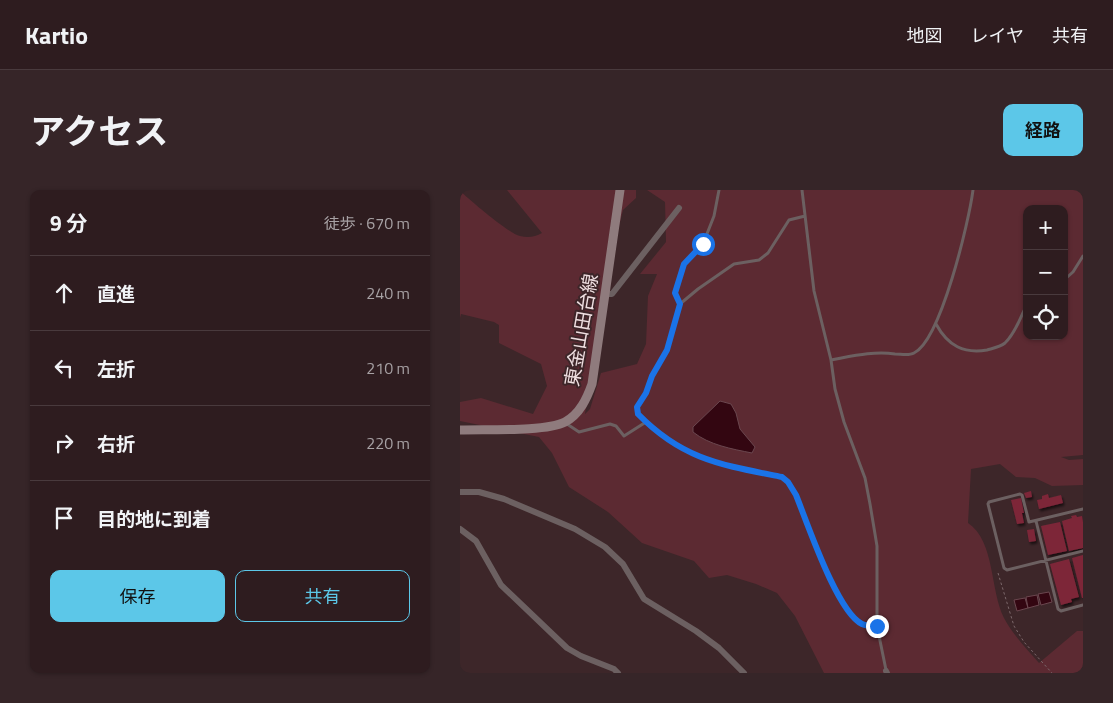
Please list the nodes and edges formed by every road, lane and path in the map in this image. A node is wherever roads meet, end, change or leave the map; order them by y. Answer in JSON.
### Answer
{"nodes":[{"id":1,"x":620,"y":190,"type":"edge"},
{"id":2,"x":719,"y":190,"type":"edge"},
{"id":3,"x":802,"y":190,"type":"edge"},
{"id":4,"x":973,"y":190,"type":"edge"},
{"id":5,"x":679,"y":208,"type":"dead end"},
{"id":6,"x":805,"y":216,"type":"junction"},
{"id":7,"x":1083,"y":256,"type":"edge"},
{"id":8,"x":1068,"y":276,"type":"edge"},
{"id":9,"x":605,"y":294,"type":"junction"},
{"id":10,"x":680,"y":304,"type":"junction"},
{"id":11,"x":1023,"y":313,"type":"edge"},
{"id":12,"x":936,"y":324,"type":"junction"},
{"id":13,"x":831,"y":360,"type":"junction"},
{"id":14,"x":565,"y":422,"type":"junction"},
{"id":15,"x":646,"y":422,"type":"junction"},
{"id":16,"x":460,"y":430,"type":"edge"},
{"id":17,"x":460,"y":492,"type":"edge"},
{"id":18,"x":1083,"y":509,"type":"edge"},
{"id":19,"x":1036,"y":520,"type":"junction"},
{"id":20,"x":460,"y":529,"type":"edge"},
{"id":21,"x":1083,"y":551,"type":"edge"},
{"id":22,"x":1046,"y":560,"type":"junction"},
{"id":23,"x":998,"y":574,"type":"dead end"},
{"id":24,"x":1083,"y":605,"type":"edge"},
{"id":25,"x":877,"y":626,"type":"junction"},
{"id":26,"x":887,"y":672,"type":"edge"},
{"id":27,"x":618,"y":673,"type":"edge"},
{"id":28,"x":744,"y":673,"type":"edge"},
{"id":29,"x":1052,"y":673,"type":"edge"}],
"edges":[{"from":1,"to":9,"type":"main road","name":"東金山田台線"},
{"from":2,"to":10,"type":"lane"},
{"from":3,"to":6,"type":"lane"},
{"from":4,"to":12,"type":"lane"},
{"from":5,"to":9,"type":"street"},
{"from":6,"to":10,"type":"lane"},
{"from":6,"to":13,"type":"lane"},
{"from":7,"to":8,"type":"lane"},
{"from":9,"to":14,"type":"main road","name":"東金山田台線"},
{"from":10,"to":15,"type":"lane"},
{"from":11,"to":12,"type":"lane"},
{"from":12,"to":13,"type":"lane"},
{"from":13,"to":25,"type":"lane"},
{"from":14,"to":15,"type":"lane"},
{"from":14,"to":16,"type":"main road"},
{"from":15,"to":25,"type":"lane"},
{"from":17,"to":28,"type":"street"},
{"from":18,"to":19,"type":"lane"},
{"from":19,"to":22,"type":"lane"},
{"from":19,"to":22,"type":"lane"},
{"from":20,"to":27,"type":"street"},
{"from":21,"to":22,"type":"lane"},
{"from":22,"to":24,"type":"lane"},
{"from":23,"to":29,"type":"path"},
{"from":25,"to":26,"type":"lane"}]}
